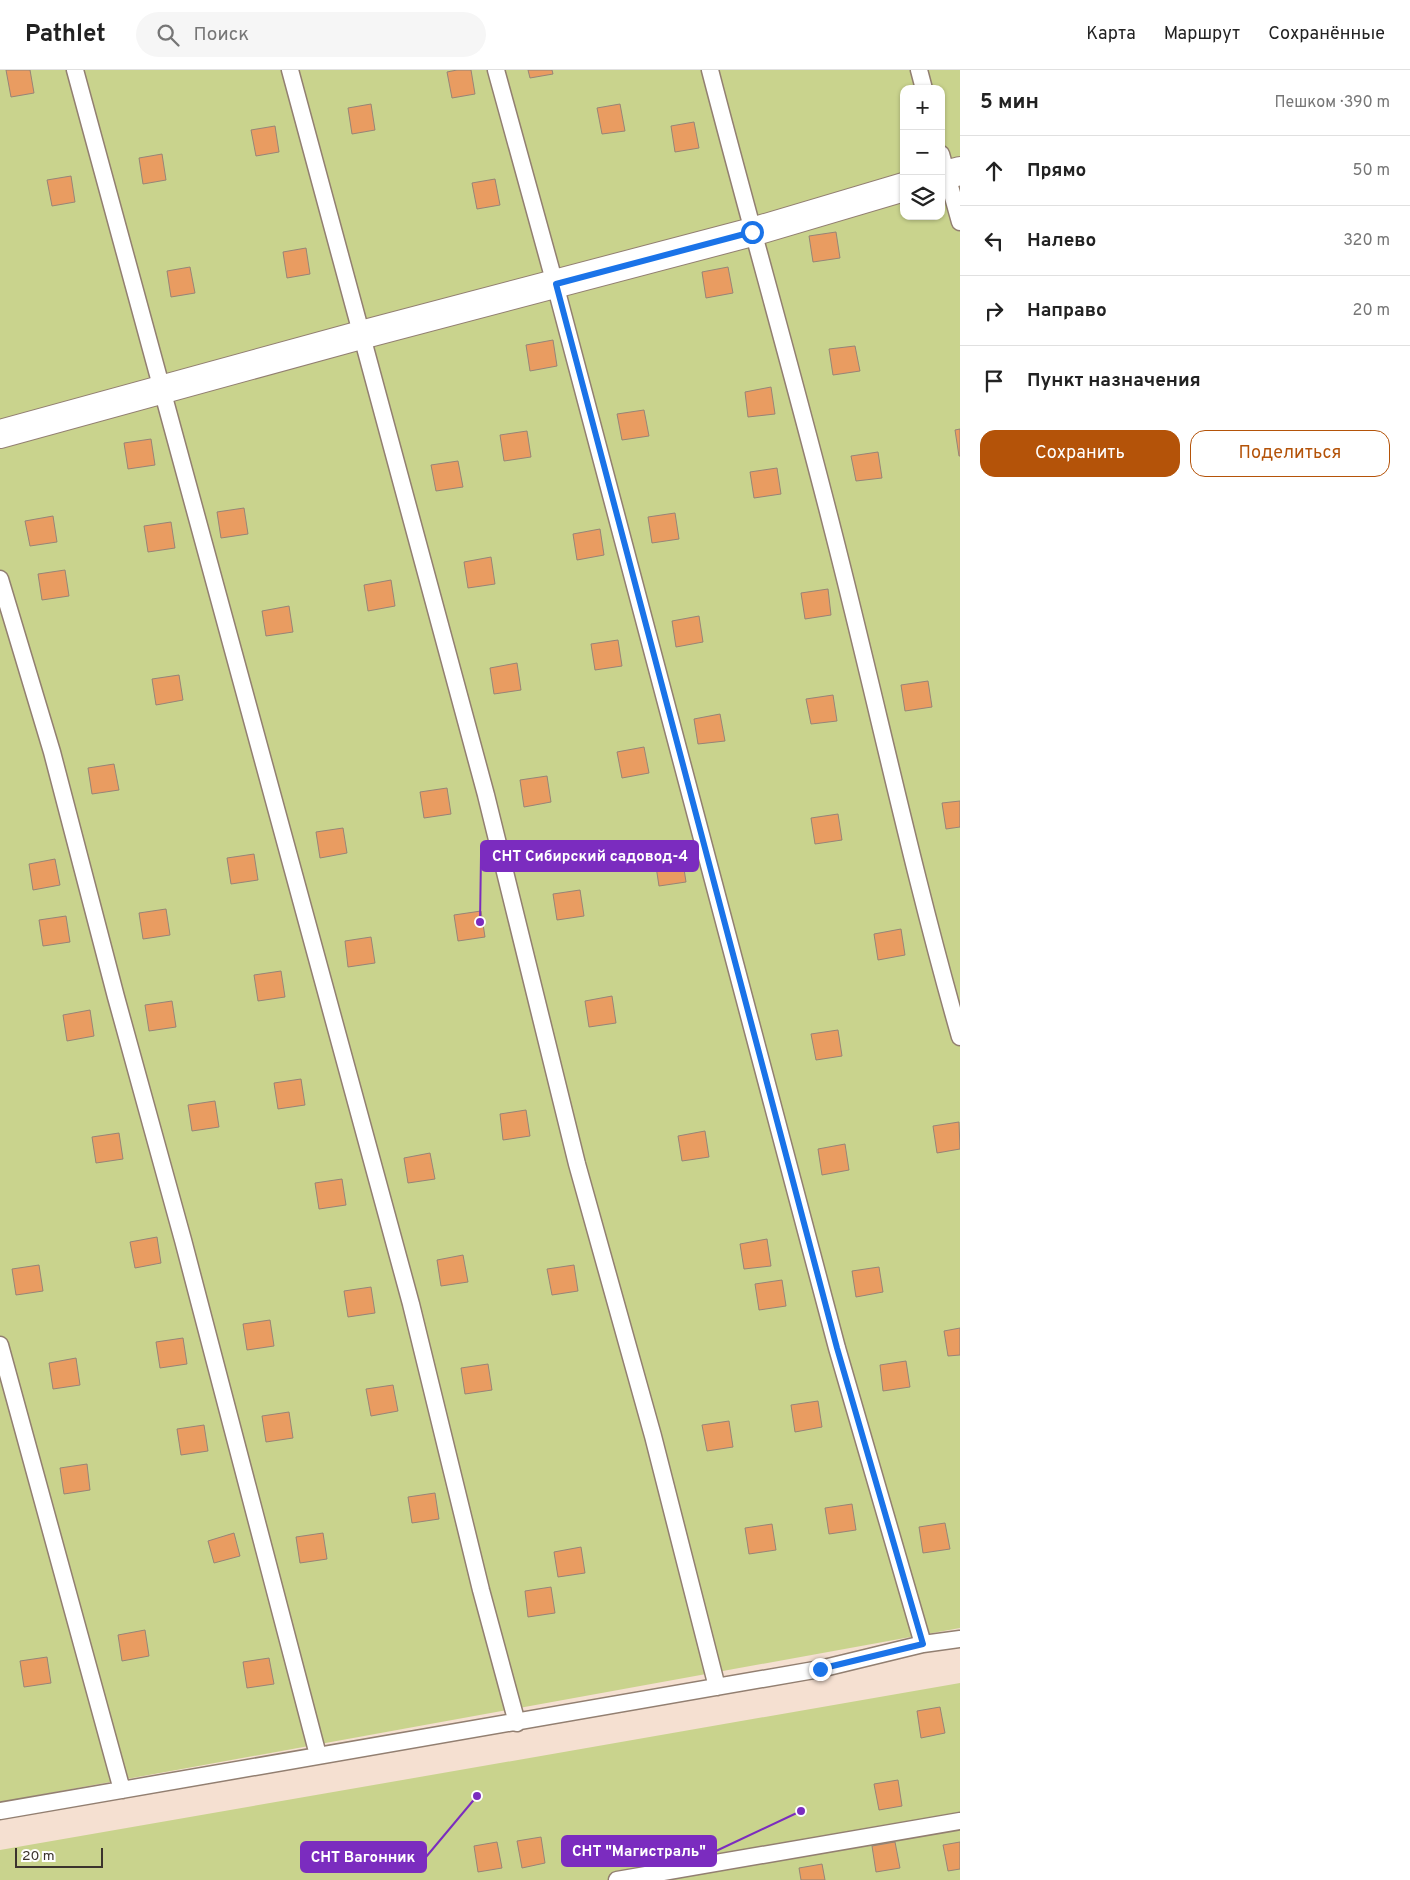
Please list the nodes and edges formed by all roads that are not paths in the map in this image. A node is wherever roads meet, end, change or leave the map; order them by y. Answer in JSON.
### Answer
{"nodes":[{"id":1,"x":75,"y":70,"type":"edge"},
{"id":2,"x":290,"y":70,"type":"edge"},
{"id":3,"x":496,"y":70,"type":"edge"},
{"id":4,"x":710,"y":70,"type":"edge"},
{"id":5,"x":919,"y":70,"type":"edge"},
{"id":6,"x":923,"y":85,"type":"edge"},
{"id":7,"x":947,"y":169,"type":"edge"},
{"id":8,"x":900,"y":188,"type":"edge"},
{"id":9,"x":960,"y":222,"type":"edge"},
{"id":10,"x":752,"y":232,"type":"junction"},
{"id":11,"x":556,"y":284,"type":"junction"},
{"id":12,"x":361,"y":335,"type":"junction"},
{"id":13,"x":162,"y":390,"type":"junction"},
{"id":14,"x":0,"y":434,"type":"edge"},
{"id":15,"x":0,"y":579,"type":"edge"},
{"id":16,"x":960,"y":1037,"type":"edge"},
{"id":17,"x":0,"y":1345,"type":"edge"},
{"id":18,"x":960,"y":1639,"type":"edge"},
{"id":19,"x":923,"y":1644,"type":"junction"},
{"id":20,"x":717,"y":1687,"type":"junction"},
{"id":21,"x":517,"y":1723,"type":"junction"},
{"id":22,"x":318,"y":1755,"type":"junction"},
{"id":23,"x":122,"y":1790,"type":"junction"},
{"id":24,"x":0,"y":1811,"type":"edge"},
{"id":25,"x":960,"y":1821,"type":"edge"},
{"id":26,"x":617,"y":1880,"type":"edge"}],
"edges":[{"from":1,"to":13,"type":"lane"},
{"from":2,"to":12,"type":"lane"},
{"from":3,"to":11,"type":"lane"},
{"from":4,"to":10,"type":"lane"},
{"from":5,"to":6,"type":"lane"},
{"from":7,"to":9,"type":"lane"},
{"from":8,"to":10,"type":"street"},
{"from":10,"to":11,"type":"street"},
{"from":10,"to":16,"type":"lane"},
{"from":11,"to":12,"type":"street"},
{"from":11,"to":19,"type":"lane"},
{"from":12,"to":13,"type":"street"},
{"from":12,"to":20,"type":"lane"},
{"from":13,"to":14,"type":"street"},
{"from":13,"to":21,"type":"lane"},
{"from":15,"to":22,"type":"lane"},
{"from":17,"to":23,"type":"lane"},
{"from":18,"to":19,"type":"lane"},
{"from":19,"to":20,"type":"lane"},
{"from":20,"to":21,"type":"lane"},
{"from":21,"to":22,"type":"lane"},
{"from":22,"to":23,"type":"lane"},
{"from":23,"to":24,"type":"lane"},
{"from":25,"to":26,"type":"lane"}]}
